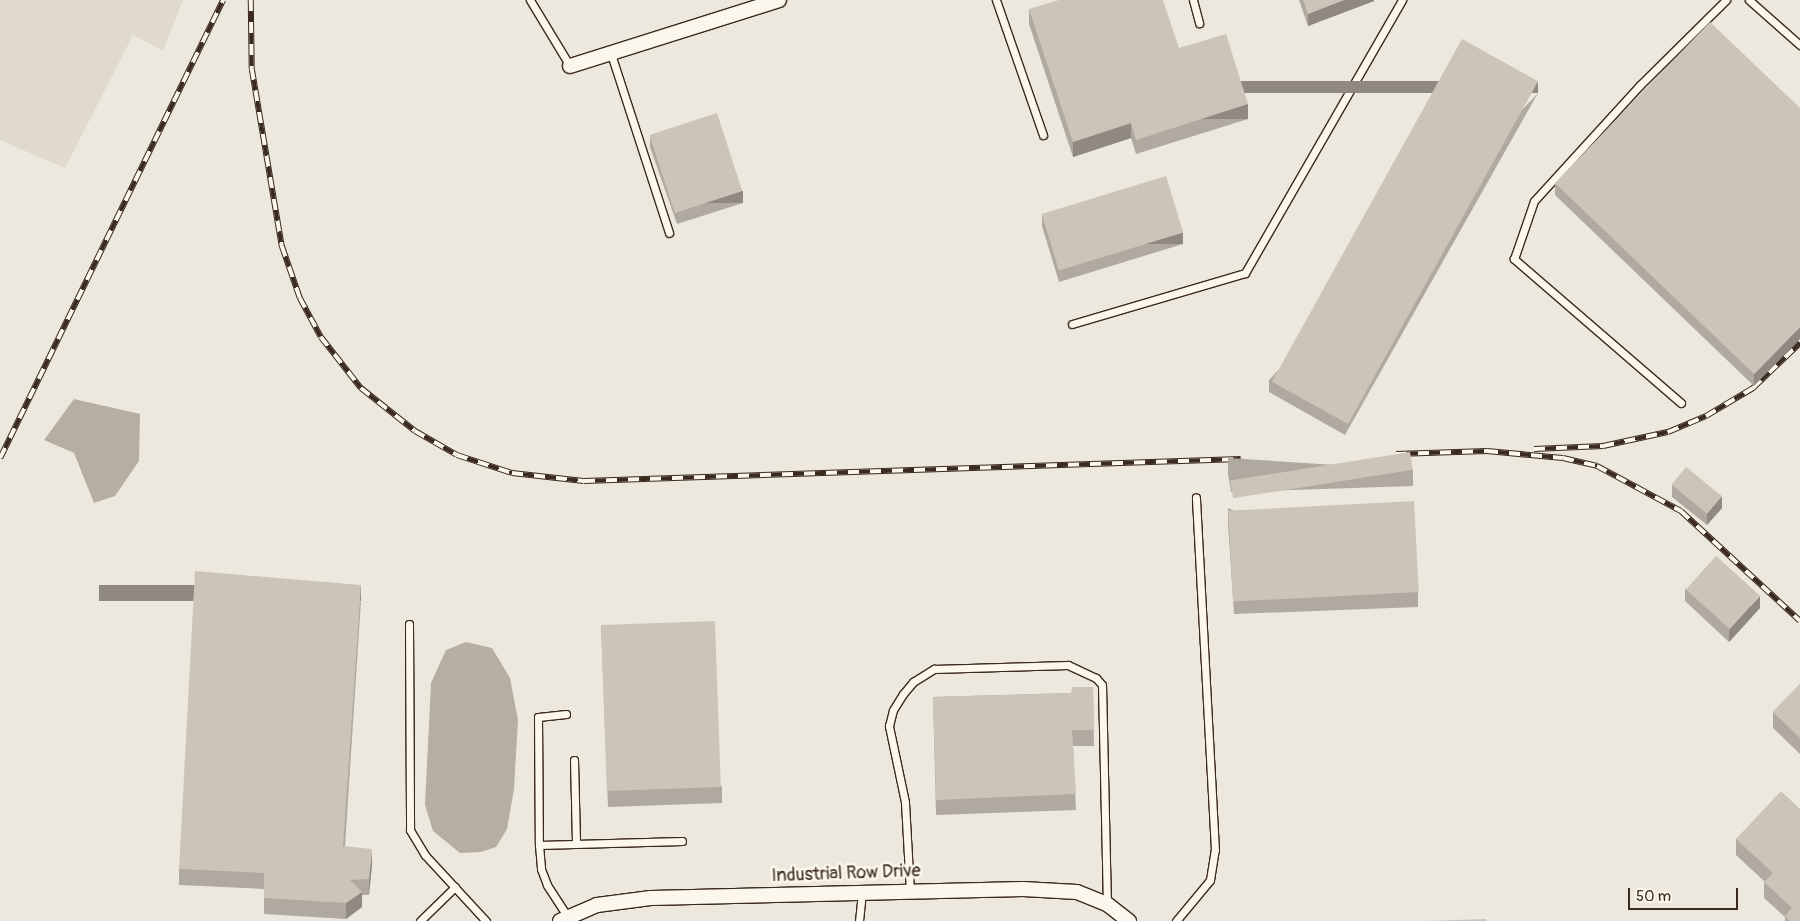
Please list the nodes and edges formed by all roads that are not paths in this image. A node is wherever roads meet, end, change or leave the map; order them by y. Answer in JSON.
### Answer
{"nodes":[{"id":1,"x":530,"y":0,"type":"edge"},
{"id":2,"x":779,"y":0,"type":"edge"},
{"id":3,"x":996,"y":0,"type":"edge"},
{"id":4,"x":1193,"y":0,"type":"edge"},
{"id":5,"x":1402,"y":0,"type":"edge"},
{"id":6,"x":1726,"y":0,"type":"edge"},
{"id":7,"x":1750,"y":0,"type":"edge"},
{"id":8,"x":1199,"y":23,"type":"dead end"},
{"id":9,"x":1800,"y":45,"type":"edge"},
{"id":10,"x":611,"y":54,"type":"junction"},
{"id":11,"x":570,"y":66,"type":"joint"},
{"id":12,"x":1043,"y":136,"type":"dead end"},
{"id":13,"x":669,"y":233,"type":"dead end"},
{"id":14,"x":1072,"y":324,"type":"dead end"},
{"id":15,"x":1681,"y":403,"type":"dead end"},
{"id":16,"x":1196,"y":498,"type":"dead end"},
{"id":17,"x":409,"y":624,"type":"dead end"},
{"id":18,"x":566,"y":714,"type":"dead end"},
{"id":19,"x":574,"y":760,"type":"dead end"},
{"id":20,"x":682,"y":841,"type":"dead end"},
{"id":21,"x":576,"y":844,"type":"junction"},
{"id":22,"x":539,"y":845,"type":"junction"},
{"id":23,"x":455,"y":887,"type":"junction"},
{"id":24,"x":910,"y":892,"type":"junction"},
{"id":25,"x":862,"y":893,"type":"junction"},
{"id":26,"x":1107,"y":904,"type":"junction"},
{"id":27,"x":563,"y":919,"type":"edge"},
{"id":28,"x":420,"y":921,"type":"edge"},
{"id":29,"x":486,"y":921,"type":"edge"},
{"id":30,"x":860,"y":921,"type":"edge"},
{"id":31,"x":1130,"y":921,"type":"edge"},
{"id":32,"x":1176,"y":921,"type":"edge"}],
"edges":[{"from":1,"to":11,"type":"lane"},
{"from":2,"to":10,"type":"street"},
{"from":3,"to":12,"type":"lane"},
{"from":4,"to":8,"type":"lane"},
{"from":5,"to":14,"type":"lane"},
{"from":6,"to":15,"type":"lane"},
{"from":7,"to":9,"type":"lane"},
{"from":10,"to":11,"type":"street"},
{"from":10,"to":13,"type":"lane"},
{"from":16,"to":32,"type":"lane"},
{"from":17,"to":23,"type":"lane"},
{"from":18,"to":22,"type":"lane"},
{"from":19,"to":21,"type":"lane"},
{"from":20,"to":21,"type":"lane"},
{"from":21,"to":22,"type":"lane"},
{"from":22,"to":27,"type":"lane"},
{"from":23,"to":28,"type":"lane"},
{"from":23,"to":29,"type":"lane"},
{"from":24,"to":25,"type":"street","name":"Industrial Row Drive"},
{"from":24,"to":26,"type":"street","name":"Industrial Row Drive"},
{"from":24,"to":26,"type":"lane"},
{"from":25,"to":27,"type":"street","name":"Industrial Row Drive"},
{"from":25,"to":30,"type":"lane"},
{"from":26,"to":31,"type":"street","name":"Industrial Row Drive"}]}
